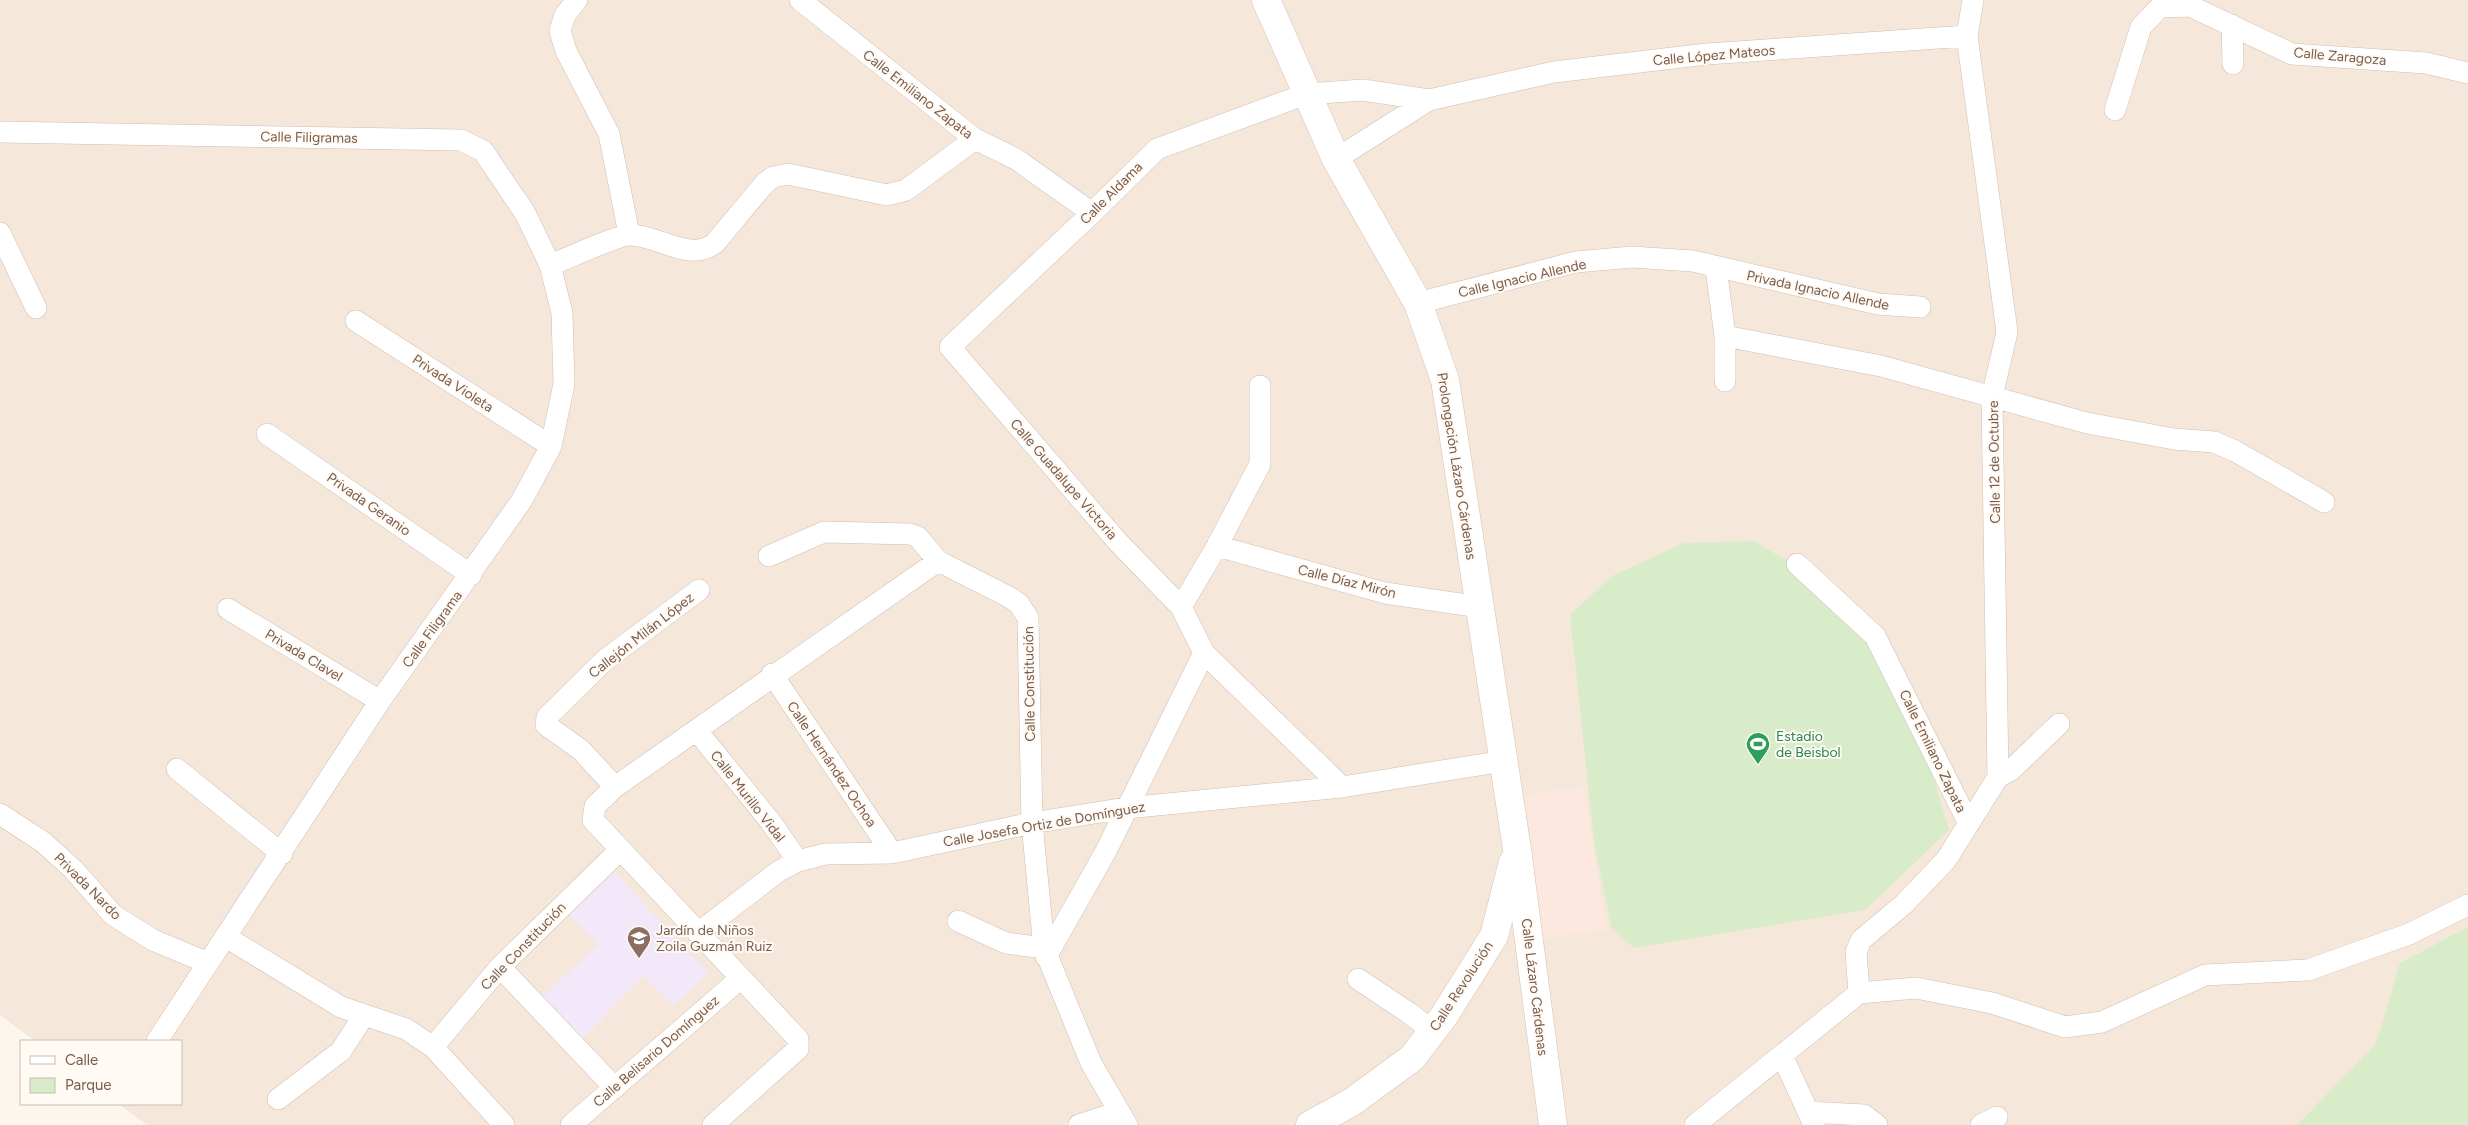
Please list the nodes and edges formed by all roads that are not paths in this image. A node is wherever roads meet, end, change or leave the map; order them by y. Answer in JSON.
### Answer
{"nodes":[{"id":1,"x":577,"y":0,"type":"edge"},
{"id":2,"x":800,"y":0,"type":"edge"},
{"id":3,"x":1266,"y":0,"type":"edge"},
{"id":4,"x":1973,"y":0,"type":"edge"},
{"id":5,"x":2158,"y":3,"type":"edge"},
{"id":6,"x":2232,"y":26,"type":"junction"},
{"id":7,"x":1967,"y":36,"type":"junction"},
{"id":8,"x":2233,"y":64,"type":"dead end"},
{"id":9,"x":2468,"y":73,"type":"edge"},
{"id":10,"x":1306,"y":94,"type":"junction"},
{"id":11,"x":1429,"y":100,"type":"junction"},
{"id":12,"x":2115,"y":110,"type":"dead end"},
{"id":13,"x":0,"y":132,"type":"edge"},
{"id":14,"x":975,"y":139,"type":"junction"},
{"id":15,"x":1336,"y":159,"type":"junction"},
{"id":16,"x":1092,"y":213,"type":"junction"},
{"id":17,"x":0,"y":234,"type":"edge"},
{"id":18,"x":629,"y":234,"type":"junction"},
{"id":19,"x":550,"y":265,"type":"junction"},
{"id":20,"x":1716,"y":268,"type":"junction"},
{"id":21,"x":1418,"y":303,"type":"junction"},
{"id":22,"x":1920,"y":307,"type":"dead end"},
{"id":23,"x":36,"y":308,"type":"dead end"},
{"id":24,"x":356,"y":321,"type":"dead end"},
{"id":25,"x":1725,"y":336,"type":"junction"},
{"id":26,"x":950,"y":347,"type":"joint"},
{"id":27,"x":1725,"y":381,"type":"dead end"},
{"id":28,"x":1260,"y":386,"type":"dead end"},
{"id":29,"x":1992,"y":397,"type":"junction"},
{"id":30,"x":267,"y":434,"type":"dead end"},
{"id":31,"x":551,"y":446,"type":"junction"},
{"id":32,"x":2324,"y":502,"type":"dead end"},
{"id":33,"x":1217,"y":546,"type":"junction"},
{"id":34,"x":769,"y":556,"type":"dead end"},
{"id":35,"x":938,"y":561,"type":"junction"},
{"id":36,"x":1797,"y":564,"type":"dead end"},
{"id":37,"x":471,"y":575,"type":"junction"},
{"id":38,"x":699,"y":590,"type":"dead end"},
{"id":39,"x":1181,"y":607,"type":"junction"},
{"id":40,"x":1480,"y":607,"type":"junction"},
{"id":41,"x":228,"y":609,"type":"dead end"},
{"id":42,"x":1204,"y":653,"type":"junction"},
{"id":43,"x":772,"y":674,"type":"junction"},
{"id":44,"x":380,"y":701,"type":"junction"},
{"id":45,"x":2059,"y":724,"type":"dead end"},
{"id":46,"x":697,"y":731,"type":"junction"},
{"id":47,"x":1504,"y":761,"type":"junction"},
{"id":48,"x":177,"y":769,"type":"dead end"},
{"id":49,"x":1998,"y":777,"type":"junction"},
{"id":50,"x":614,"y":787,"type":"junction"},
{"id":51,"x":1342,"y":787,"type":"junction"},
{"id":52,"x":1126,"y":808,"type":"junction"},
{"id":53,"x":0,"y":814,"type":"edge"},
{"id":54,"x":1032,"y":823,"type":"junction"},
{"id":55,"x":1969,"y":824,"type":"junction"},
{"id":56,"x":1517,"y":849,"type":"junction"},
{"id":57,"x":620,"y":850,"type":"junction"},
{"id":58,"x":892,"y":853,"type":"junction"},
{"id":59,"x":282,"y":854,"type":"junction"},
{"id":60,"x":798,"y":861,"type":"junction"},
{"id":61,"x":2468,"y":905,"type":"edge"},
{"id":62,"x":958,"y":921,"type":"dead end"},
{"id":63,"x":698,"y":933,"type":"junction"},
{"id":64,"x":226,"y":937,"type":"junction"},
{"id":65,"x":1045,"y":953,"type":"junction"},
{"id":66,"x":208,"y":964,"type":"junction"},
{"id":67,"x":500,"y":967,"type":"junction"},
{"id":68,"x":741,"y":978,"type":"junction"},
{"id":69,"x":1358,"y":979,"type":"dead end"},
{"id":70,"x":1859,"y":992,"type":"junction"},
{"id":71,"x":364,"y":1015,"type":"junction"},
{"id":72,"x":1433,"y":1031,"type":"junction"},
{"id":73,"x":158,"y":1040,"type":"edge"},
{"id":74,"x":433,"y":1047,"type":"junction"},
{"id":75,"x":1782,"y":1055,"type":"junction"},
{"id":76,"x":615,"y":1088,"type":"junction"},
{"id":77,"x":278,"y":1099,"type":"dead end"},
{"id":78,"x":1123,"y":1118,"type":"edge"},
{"id":79,"x":1811,"y":1118,"type":"edge"},
{"id":80,"x":504,"y":1125,"type":"edge"},
{"id":81,"x":572,"y":1125,"type":"edge"},
{"id":82,"x":713,"y":1125,"type":"edge"},
{"id":83,"x":1079,"y":1125,"type":"edge"},
{"id":84,"x":1310,"y":1125,"type":"edge"},
{"id":85,"x":1553,"y":1125,"type":"edge"},
{"id":86,"x":1695,"y":1125,"type":"edge"},
{"id":87,"x":1877,"y":1125,"type":"edge"}],
"edges":[{"from":1,"to":18,"type":"street"},
{"from":2,"to":14,"type":"street","name":"Calle Emiliano Zapata"},
{"from":3,"to":10,"type":"main road","name":"Prolongación Lázaro Cárdenas"},
{"from":4,"to":7,"type":"street"},
{"from":5,"to":6,"type":"street","name":"Calle Zaragoza"},
{"from":5,"to":12,"type":"street"},
{"from":6,"to":8,"type":"street"},
{"from":6,"to":9,"type":"street","name":"Calle Zaragoza"},
{"from":7,"to":11,"type":"street","name":"Calle López Mateos"},
{"from":7,"to":29,"type":"street","name":"Calle 12 de Octubre"},
{"from":10,"to":11,"type":"street","name":"Calle López Mateos"},
{"from":10,"to":15,"type":"main road","name":"Prolongación Lázaro Cárdenas"},
{"from":10,"to":16,"type":"street","name":"Calle Aldama"},
{"from":11,"to":15,"type":"street","name":"Calle López Mateos"},
{"from":13,"to":19,"type":"street","name":"Calle Filigramas"},
{"from":14,"to":16,"type":"street","name":"Calle Emiliano Zapata"},
{"from":14,"to":18,"type":"street"},
{"from":15,"to":21,"type":"main road","name":"Prolongación Lázaro Cárdenas"},
{"from":16,"to":26,"type":"street","name":"Calle Aldama"},
{"from":17,"to":23,"type":"street"},
{"from":18,"to":19,"type":"street"},
{"from":19,"to":31,"type":"street","name":"Calle Filigrama"},
{"from":20,"to":21,"type":"street","name":"Calle Ignacio Allende"},
{"from":20,"to":22,"type":"street","name":"Privada Ignacio Allende"},
{"from":20,"to":25,"type":"street"},
{"from":21,"to":40,"type":"main road","name":"Prolongación Lázaro Cárdenas"},
{"from":24,"to":31,"type":"street","name":"Privada Violeta"},
{"from":25,"to":27,"type":"street"},
{"from":25,"to":29,"type":"street"},
{"from":26,"to":39,"type":"street","name":"Calle Guadalupe Victoria"},
{"from":28,"to":33,"type":"street"},
{"from":29,"to":32,"type":"street"},
{"from":29,"to":49,"type":"street","name":"Calle 12 de Octubre"},
{"from":30,"to":37,"type":"street","name":"Privada Geranio"},
{"from":31,"to":37,"type":"street","name":"Calle Filigrama"},
{"from":33,"to":39,"type":"street"},
{"from":33,"to":40,"type":"street","name":"Calle Díaz Mirón"},
{"from":34,"to":35,"type":"street"},
{"from":35,"to":43,"type":"street"},
{"from":35,"to":54,"type":"street","name":"Calle Constitución"},
{"from":36,"to":55,"type":"street","name":"Calle Emiliano Zapata"},
{"from":37,"to":44,"type":"street","name":"Calle Filigrama"},
{"from":38,"to":50,"type":"street","name":"Callejón Milán López"},
{"from":39,"to":42,"type":"street","name":"Calle Guadalupe Victoria"},
{"from":40,"to":47,"type":"main road","name":"Prolongación Lázaro Cárdenas"},
{"from":41,"to":44,"type":"street","name":"Privada Clavel"},
{"from":42,"to":51,"type":"street"},
{"from":42,"to":52,"type":"street"},
{"from":43,"to":46,"type":"street"},
{"from":43,"to":58,"type":"street","name":"Calle Hernández Ochoa"},
{"from":44,"to":59,"type":"street","name":"Calle Filigrama"},
{"from":45,"to":49,"type":"street"},
{"from":46,"to":50,"type":"street"},
{"from":46,"to":60,"type":"street","name":"Calle Murillo Vidal"},
{"from":47,"to":51,"type":"street","name":"Calle Josefa Ortiz de Domínguez"},
{"from":47,"to":56,"type":"main road","name":"Prolongación Lázaro Cárdenas"},
{"from":48,"to":59,"type":"street"},
{"from":49,"to":55,"type":"street"},
{"from":50,"to":57,"type":"street"},
{"from":51,"to":52,"type":"street","name":"Calle Josefa Ortiz de Domínguez"},
{"from":52,"to":54,"type":"street","name":"Calle Josefa Ortiz de Domínguez"},
{"from":52,"to":65,"type":"street"},
{"from":53,"to":66,"type":"street","name":"Privada Nardo"},
{"from":54,"to":58,"type":"street","name":"Calle Josefa Ortiz de Domínguez"},
{"from":54,"to":65,"type":"street","name":"Calle Constitución"},
{"from":55,"to":70,"type":"street","name":"Calle Emiliano Zapata"},
{"from":56,"to":72,"type":"main road","name":"Calle Revolución"},
{"from":56,"to":85,"type":"main road","name":"Calle Lázaro Cárdenas"},
{"from":57,"to":63,"type":"street"},
{"from":57,"to":67,"type":"street","name":"Calle Constitución"},
{"from":58,"to":60,"type":"street","name":"Calle Josefa Ortiz de Domínguez"},
{"from":59,"to":64,"type":"street","name":"Calle Filigrama"},
{"from":60,"to":63,"type":"street","name":"Calle Josefa Ortiz de Domínguez"},
{"from":61,"to":70,"type":"street"},
{"from":62,"to":65,"type":"street"},
{"from":63,"to":68,"type":"street"},
{"from":64,"to":66,"type":"street","name":"Calle Filigrama"},
{"from":64,"to":71,"type":"street"},
{"from":65,"to":78,"type":"street","name":"Calle Constitución"},
{"from":66,"to":73,"type":"street","name":"Calle Filigrama"},
{"from":67,"to":74,"type":"street","name":"Calle Constitución"},
{"from":67,"to":76,"type":"street"},
{"from":68,"to":76,"type":"street","name":"Calle Belisario Domínguez"},
{"from":68,"to":82,"type":"street"},
{"from":69,"to":72,"type":"street"},
{"from":70,"to":75,"type":"street"},
{"from":71,"to":74,"type":"street"},
{"from":71,"to":77,"type":"street"},
{"from":72,"to":84,"type":"main road","name":"Calle Revolución"},
{"from":74,"to":80,"type":"street"},
{"from":75,"to":79,"type":"street"},
{"from":75,"to":86,"type":"street"},
{"from":76,"to":81,"type":"street","name":"Calle Belisario Domínguez"},
{"from":78,"to":83,"type":"street"},
{"from":79,"to":87,"type":"street"}]}
